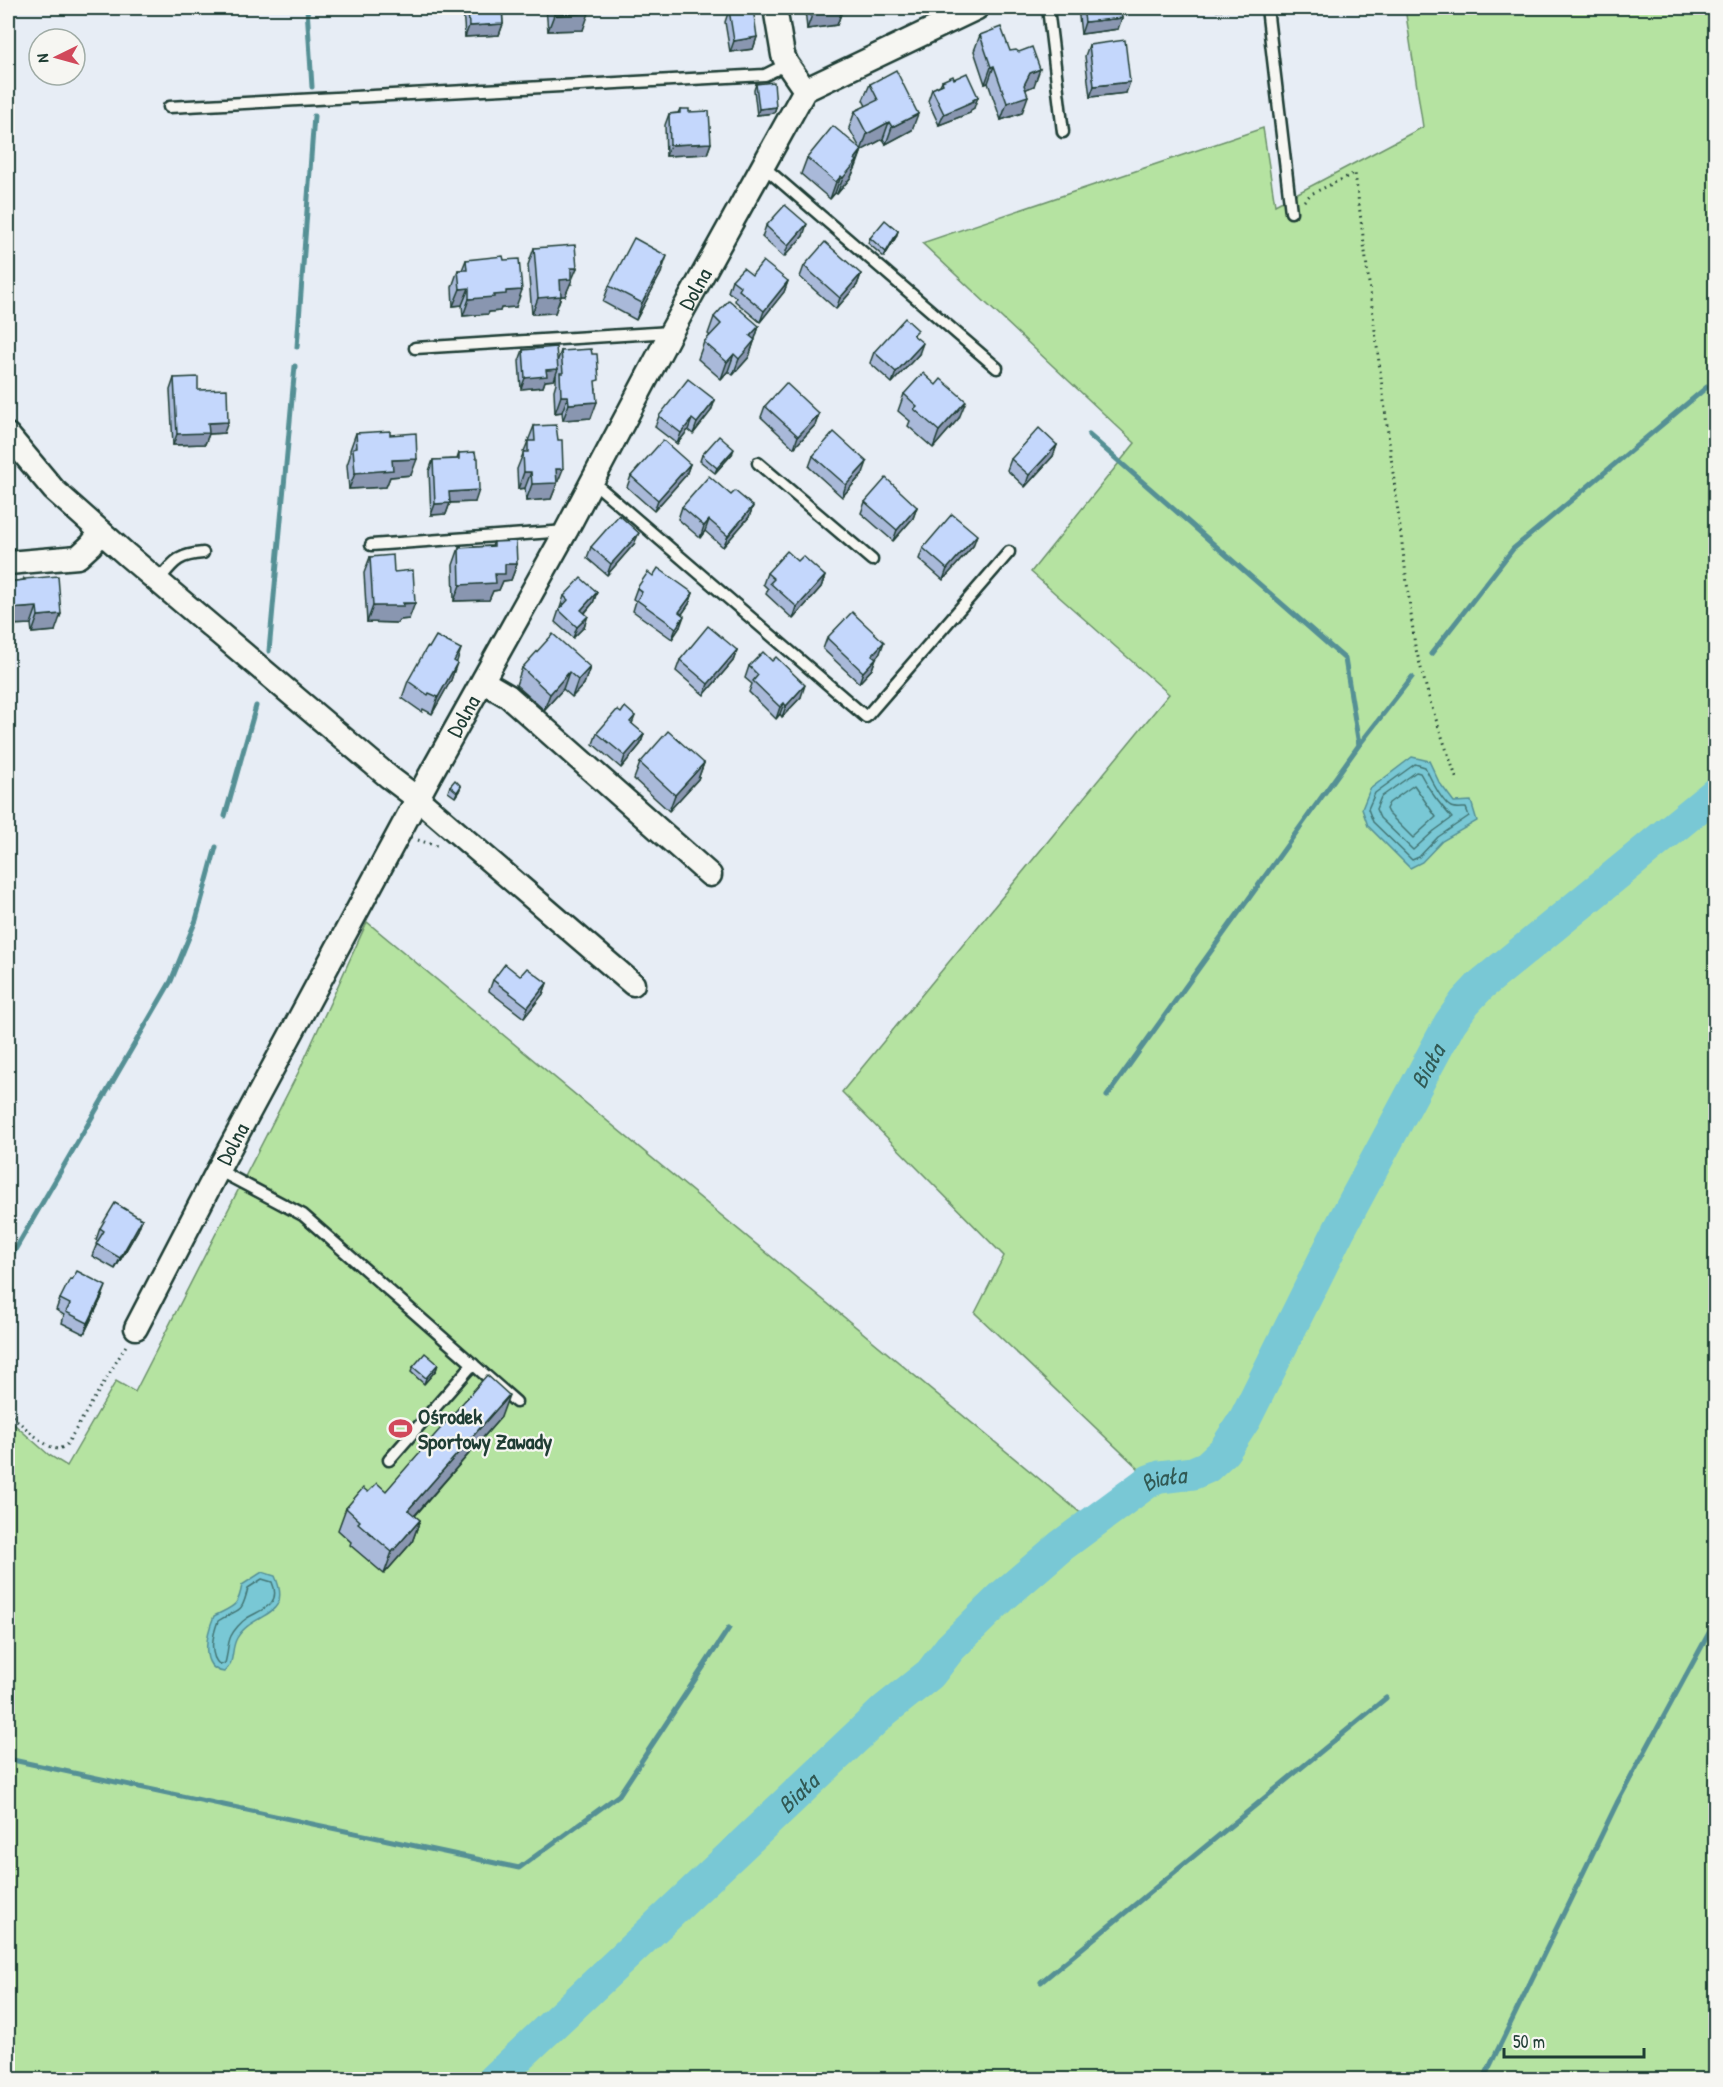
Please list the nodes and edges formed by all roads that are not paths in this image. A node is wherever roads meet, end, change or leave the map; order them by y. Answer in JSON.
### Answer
{"nodes":[{"id":1,"x":775,"y":8,"type":"edge"},
{"id":2,"x":1048,"y":8,"type":"edge"},
{"id":3,"x":1266,"y":8,"type":"edge"},
{"id":4,"x":966,"y":10,"type":"edge"},
{"id":5,"x":787,"y":64,"type":"junction"},
{"id":6,"x":805,"y":90,"type":"junction"},
{"id":7,"x":169,"y":107,"type":"dead end"},
{"id":8,"x":1063,"y":132,"type":"dead end"},
{"id":9,"x":764,"y":167,"type":"junction"},
{"id":10,"x":1291,"y":212,"type":"road end"},
{"id":11,"x":671,"y":333,"type":"junction"},
{"id":12,"x":415,"y":348,"type":"dead end"},
{"id":13,"x":997,"y":368,"type":"dead end"},
{"id":14,"x":8,"y":435,"type":"edge"},
{"id":15,"x":758,"y":462,"type":"dead end"},
{"id":16,"x":592,"y":482,"type":"junction"},
{"id":17,"x":566,"y":531,"type":"junction"},
{"id":18,"x":101,"y":532,"type":"junction"},
{"id":19,"x":371,"y":545,"type":"dead end"},
{"id":20,"x":1009,"y":552,"type":"dead end"},
{"id":21,"x":203,"y":553,"type":"dead end"},
{"id":22,"x":872,"y":560,"type":"dead end"},
{"id":23,"x":8,"y":563,"type":"edge"},
{"id":24,"x":158,"y":581,"type":"junction"},
{"id":25,"x":484,"y":682,"type":"junction"},
{"id":26,"x":418,"y":799,"type":"junction"},
{"id":27,"x":710,"y":874,"type":"dead end"},
{"id":28,"x":633,"y":984,"type":"dead end"},
{"id":29,"x":218,"y":1170,"type":"junction"},
{"id":30,"x":136,"y":1328,"type":"road end"},
{"id":31,"x":472,"y":1364,"type":"junction"},
{"id":32,"x":516,"y":1402,"type":"dead end"},
{"id":33,"x":389,"y":1460,"type":"dead end"}],
"edges":[{"from":1,"to":5,"type":"street"},
{"from":2,"to":8,"type":"lane"},
{"from":3,"to":10,"type":"lane"},
{"from":4,"to":6,"type":"street"},
{"from":5,"to":6,"type":"street"},
{"from":5,"to":7,"type":"lane"},
{"from":6,"to":9,"type":"street","name":"Dolna"},
{"from":9,"to":11,"type":"street","name":"Dolna"},
{"from":9,"to":13,"type":"lane"},
{"from":11,"to":12,"type":"lane"},
{"from":11,"to":16,"type":"street","name":"Dolna"},
{"from":14,"to":18,"type":"street"},
{"from":15,"to":22,"type":"lane"},
{"from":16,"to":17,"type":"street","name":"Dolna"},
{"from":16,"to":20,"type":"lane"},
{"from":17,"to":19,"type":"lane"},
{"from":17,"to":25,"type":"street","name":"Dolna"},
{"from":18,"to":23,"type":"street"},
{"from":18,"to":24,"type":"street"},
{"from":21,"to":24,"type":"lane"},
{"from":24,"to":26,"type":"street"},
{"from":25,"to":26,"type":"street","name":"Dolna"},
{"from":25,"to":27,"type":"street"},
{"from":26,"to":28,"type":"street"},
{"from":26,"to":29,"type":"street","name":"Dolna"},
{"from":29,"to":30,"type":"street","name":"Dolna"},
{"from":29,"to":31,"type":"lane"},
{"from":31,"to":32,"type":"lane"},
{"from":31,"to":33,"type":"lane"}]}
